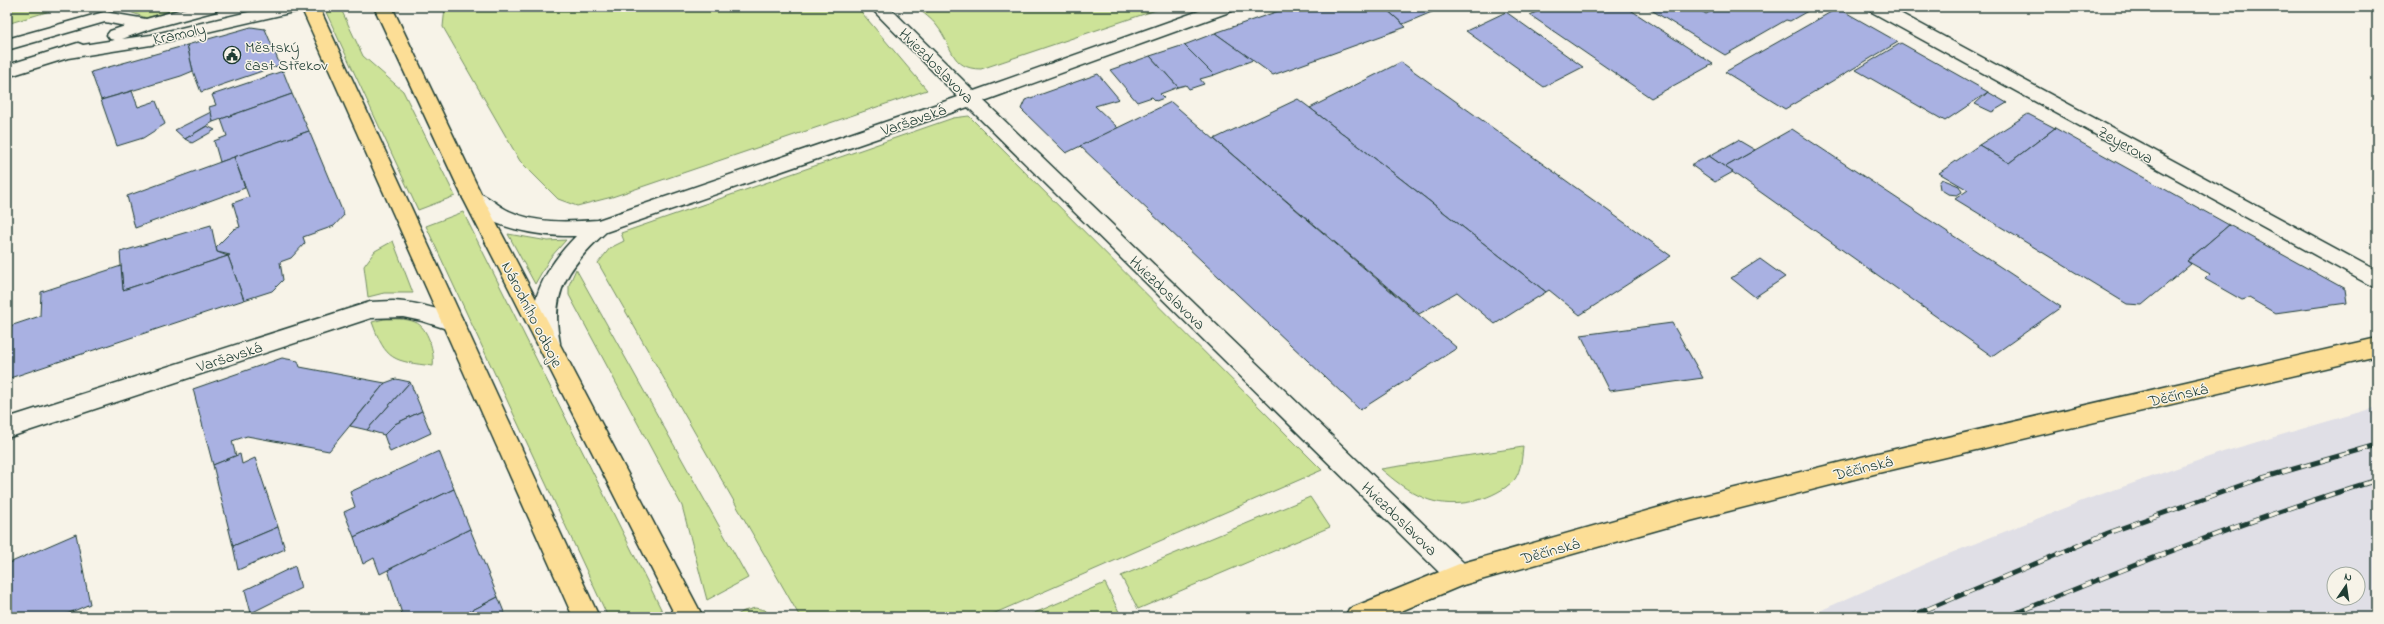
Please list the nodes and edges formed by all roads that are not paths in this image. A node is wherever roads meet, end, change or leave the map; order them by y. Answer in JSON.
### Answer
{"nodes":[{"id":1,"x":210,"y":7,"type":"edge"},
{"id":2,"x":292,"y":7,"type":"edge"},
{"id":3,"x":310,"y":7,"type":"edge"},
{"id":4,"x":383,"y":7,"type":"edge"},
{"id":5,"x":879,"y":7,"type":"edge"},
{"id":6,"x":1226,"y":7,"type":"edge"},
{"id":7,"x":1876,"y":7,"type":"edge"},
{"id":8,"x":147,"y":24,"type":"junction"},
{"id":9,"x":7,"y":45,"type":"edge"},
{"id":10,"x":65,"y":53,"type":"junction"},
{"id":11,"x":7,"y":71,"type":"edge"},
{"id":12,"x":971,"y":100,"type":"junction"},
{"id":13,"x":473,"y":198,"type":"junction"},
{"id":14,"x":600,"y":227,"type":"junction"},
{"id":15,"x":2377,"y":281,"type":"edge"},
{"id":16,"x":453,"y":323,"type":"junction"},
{"id":17,"x":550,"y":346,"type":"junction"},
{"id":18,"x":2377,"y":347,"type":"edge"},
{"id":19,"x":7,"y":428,"type":"edge"},
{"id":20,"x":1459,"y":575,"type":"junction"},
{"id":21,"x":586,"y":617,"type":"edge"},
{"id":22,"x":690,"y":617,"type":"edge"},
{"id":23,"x":1358,"y":617,"type":"edge"}],
"edges":[{"from":1,"to":8,"type":"street","name":"Kramoly"},
{"from":2,"to":10,"type":"street","name":"Kramoly"},
{"from":3,"to":16,"type":"main road"},
{"from":4,"to":13,"type":"main road","name":"Národního odboje"},
{"from":5,"to":12,"type":"street","name":"Hviezdoslavova"},
{"from":6,"to":12,"type":"street","name":"Varšavská"},
{"from":7,"to":15,"type":"street","name":"Zeyerova"},
{"from":8,"to":9,"type":"street"},
{"from":8,"to":10,"type":"street","name":"Kramoly"},
{"from":10,"to":11,"type":"street","name":"Kramoly"},
{"from":12,"to":14,"type":"street","name":"Varšavská"},
{"from":12,"to":20,"type":"street","name":"Hviezdoslavova"},
{"from":13,"to":14,"type":"street","name":"Varšavská"},
{"from":13,"to":17,"type":"main road","name":"Národního odboje"},
{"from":14,"to":17,"type":"street","name":"Varšavská"},
{"from":16,"to":19,"type":"street","name":"Varšavská"},
{"from":16,"to":21,"type":"main road"},
{"from":17,"to":22,"type":"main road","name":"Národního odboje"},
{"from":18,"to":20,"type":"main road","name":"Děčínská"},
{"from":20,"to":23,"type":"main road","name":"Děčínská"}]}
